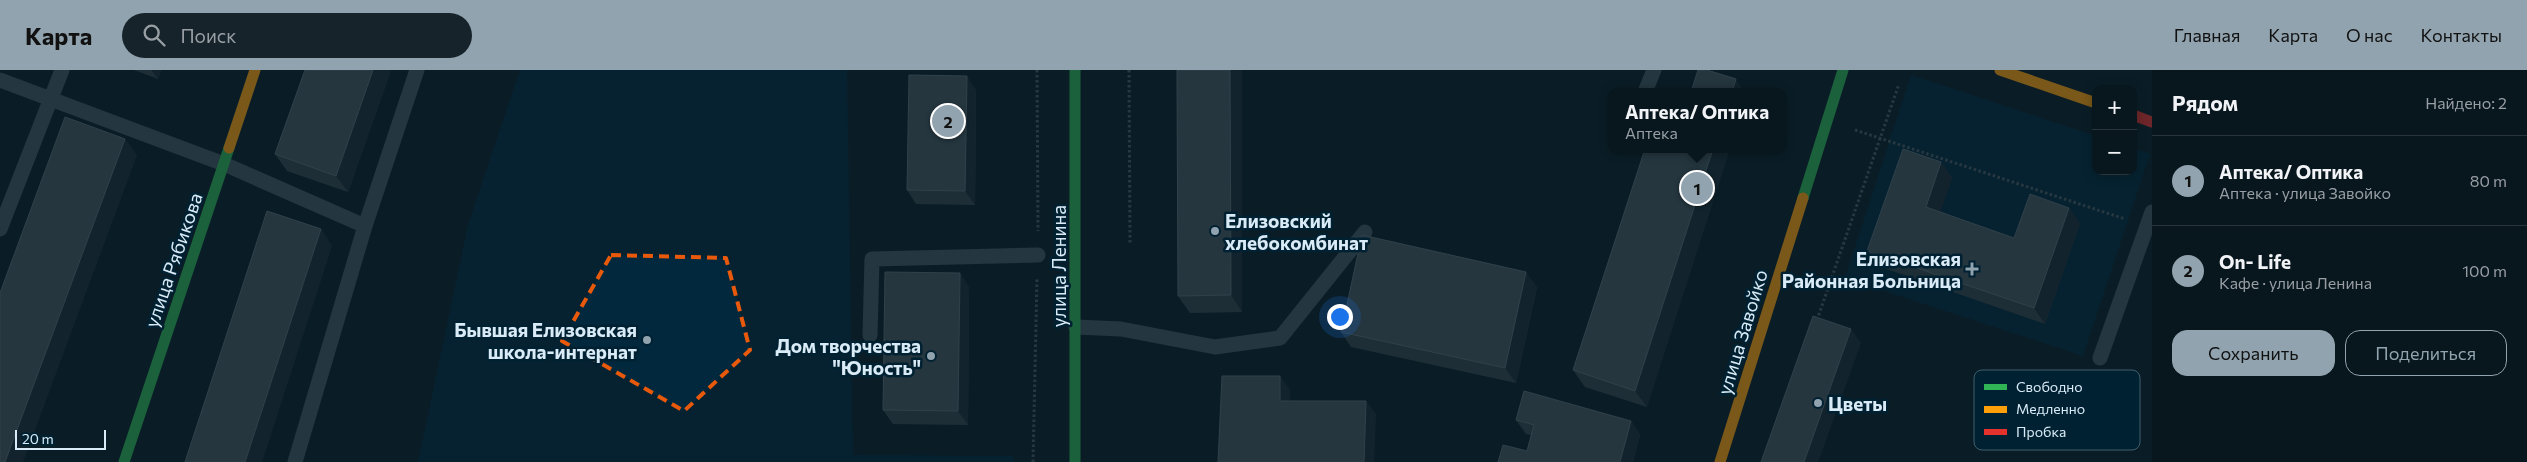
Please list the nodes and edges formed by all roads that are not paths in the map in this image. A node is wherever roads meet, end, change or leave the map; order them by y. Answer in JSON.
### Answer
{"nodes":[{"id":1,"x":62,"y":70,"type":"edge"},
{"id":2,"x":255,"y":70,"type":"edge"},
{"id":3,"x":417,"y":70,"type":"edge"},
{"id":4,"x":1075,"y":70,"type":"edge"},
{"id":5,"x":1654,"y":70,"type":"edge"},
{"id":6,"x":1843,"y":70,"type":"edge"},
{"id":7,"x":2000,"y":70,"type":"edge"},
{"id":8,"x":0,"y":80,"type":"edge"},
{"id":9,"x":1647,"y":88,"type":"edge"},
{"id":10,"x":51,"y":98,"type":"junction"},
{"id":11,"x":2092,"y":102,"type":"edge"},
{"id":12,"x":2137,"y":117,"type":"edge"},
{"id":13,"x":2152,"y":122,"type":"edge"},
{"id":14,"x":224,"y":164,"type":"junction"},
{"id":15,"x":2149,"y":219,"type":"edge"},
{"id":16,"x":365,"y":226,"type":"junction"},
{"id":17,"x":0,"y":229,"type":"edge"},
{"id":18,"x":1365,"y":232,"type":"dead end"},
{"id":19,"x":1038,"y":255,"type":"dead end"},
{"id":20,"x":1076,"y":327,"type":"junction"},
{"id":21,"x":870,"y":335,"type":"dead end"},
{"id":22,"x":2100,"y":358,"type":"dead end"},
{"id":23,"x":124,"y":462,"type":"edge"},
{"id":24,"x":295,"y":462,"type":"edge"},
{"id":25,"x":1075,"y":462,"type":"edge"},
{"id":26,"x":1720,"y":462,"type":"edge"}],
"edges":[{"from":1,"to":10,"type":"lane"},
{"from":2,"to":14,"type":"main road","name":"улица Рябикова"},
{"from":3,"to":16,"type":"lane"},
{"from":4,"to":20,"type":"main road","name":"улица Ленина"},
{"from":5,"to":9,"type":"lane"},
{"from":6,"to":26,"type":"main road","name":"улица Завойко"},
{"from":7,"to":11,"type":"main road"},
{"from":8,"to":10,"type":"lane"},
{"from":10,"to":14,"type":"lane"},
{"from":10,"to":17,"type":"lane"},
{"from":12,"to":13,"type":"main road"},
{"from":14,"to":16,"type":"lane"},
{"from":14,"to":23,"type":"main road","name":"улица Рябикова"},
{"from":15,"to":22,"type":"lane"},
{"from":16,"to":24,"type":"lane"},
{"from":18,"to":20,"type":"lane"},
{"from":19,"to":21,"type":"lane"},
{"from":20,"to":25,"type":"main road","name":"улица Ленина"}]}
